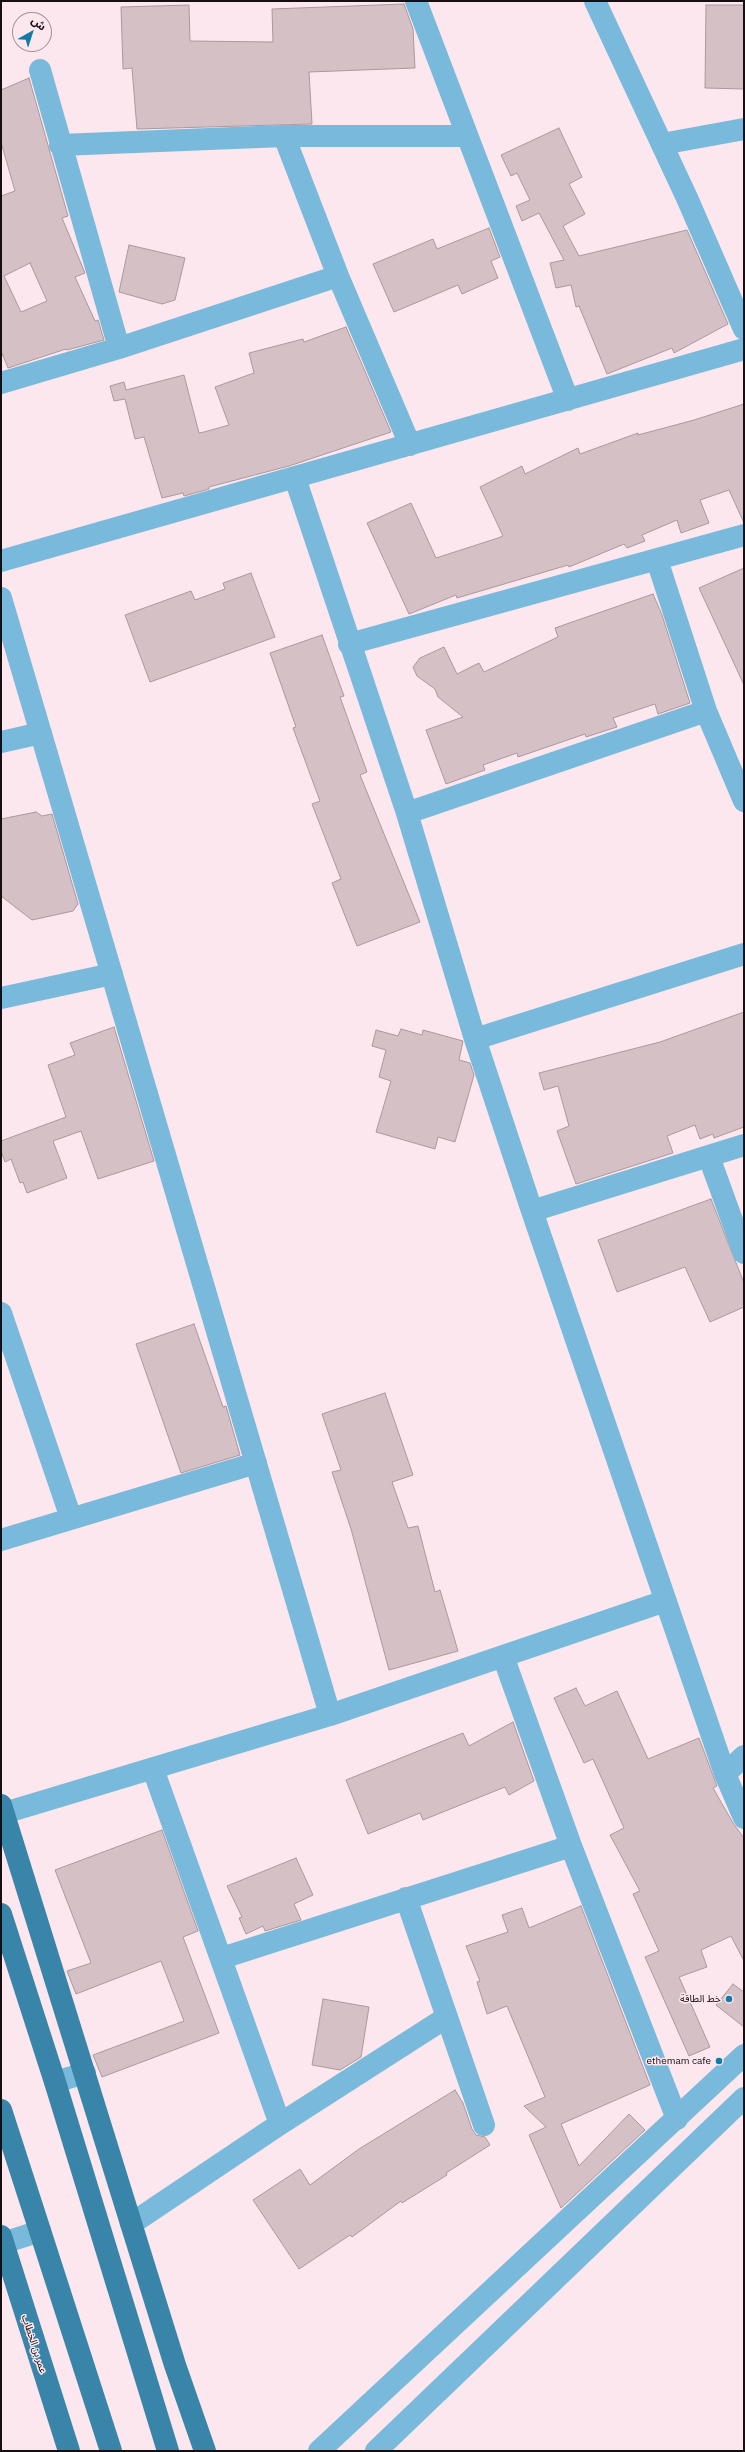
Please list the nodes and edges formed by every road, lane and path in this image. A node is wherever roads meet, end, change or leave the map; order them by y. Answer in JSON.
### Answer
{"nodes":[{"id":1,"x":416,"y":1,"type":"edge"},
{"id":2,"x":595,"y":1,"type":"edge"},
{"id":3,"x":40,"y":70,"type":"dead end"},
{"id":4,"x":744,"y":129,"type":"edge"},
{"id":5,"x":284,"y":136,"type":"junction"},
{"id":6,"x":466,"y":136,"type":"junction"},
{"id":7,"x":662,"y":144,"type":"junction"},
{"id":8,"x":60,"y":145,"type":"junction"},
{"id":9,"x":338,"y":276,"type":"junction"},
{"id":10,"x":744,"y":329,"type":"edge"},
{"id":11,"x":119,"y":348,"type":"junction"},
{"id":12,"x":744,"y":349,"type":"edge"},
{"id":13,"x":1,"y":383,"type":"edge"},
{"id":14,"x":568,"y":400,"type":"junction"},
{"id":15,"x":410,"y":445,"type":"junction"},
{"id":16,"x":295,"y":478,"type":"junction"},
{"id":17,"x":744,"y":535,"type":"edge"},
{"id":18,"x":656,"y":560,"type":"junction"},
{"id":19,"x":1,"y":562,"type":"edge"},
{"id":20,"x":1,"y":598,"type":"edge"},
{"id":21,"x":349,"y":644,"type":"junction"},
{"id":22,"x":706,"y":711,"type":"junction"},
{"id":23,"x":41,"y":734,"type":"junction"},
{"id":24,"x":1,"y":742,"type":"edge"},
{"id":25,"x":744,"y":801,"type":"edge"},
{"id":26,"x":407,"y":813,"type":"junction"},
{"id":27,"x":744,"y":954,"type":"edge"},
{"id":28,"x":112,"y":974,"type":"junction"},
{"id":29,"x":1,"y":998,"type":"edge"},
{"id":30,"x":475,"y":1039,"type":"junction"},
{"id":31,"x":744,"y":1145,"type":"edge"},
{"id":32,"x":709,"y":1157,"type":"junction"},
{"id":33,"x":532,"y":1211,"type":"junction"},
{"id":34,"x":744,"y":1253,"type":"edge"},
{"id":35,"x":1,"y":1313,"type":"edge"},
{"id":36,"x":256,"y":1463,"type":"junction"},
{"id":37,"x":71,"y":1518,"type":"junction"},
{"id":38,"x":1,"y":1540,"type":"edge"},
{"id":39,"x":665,"y":1601,"type":"junction"},
{"id":40,"x":503,"y":1656,"type":"junction"},
{"id":41,"x":330,"y":1715,"type":"junction"},
{"id":42,"x":744,"y":1756,"type":"edge"},
{"id":43,"x":153,"y":1768,"type":"junction"},
{"id":44,"x":725,"y":1774,"type":"junction"},
{"id":45,"x":2,"y":1809,"type":"edge"},
{"id":46,"x":744,"y":1818,"type":"edge"},
{"id":47,"x":571,"y":1846,"type":"junction"},
{"id":48,"x":406,"y":1898,"type":"junction"},
{"id":49,"x":1,"y":1914,"type":"edge"},
{"id":50,"x":222,"y":1958,"type":"junction"},
{"id":51,"x":447,"y":2017,"type":"junction"},
{"id":52,"x":744,"y":2055,"type":"edge"},
{"id":53,"x":85,"y":2073,"type":"junction"},
{"id":54,"x":55,"y":2082,"type":"junction"},
{"id":55,"x":744,"y":2098,"type":"edge"},
{"id":56,"x":1,"y":2110,"type":"edge"},
{"id":57,"x":677,"y":2119,"type":"junction"},
{"id":58,"x":280,"y":2124,"type":"junction"},
{"id":59,"x":484,"y":2125,"type":"dead end"},
{"id":60,"x":131,"y":2224,"type":"junction"},
{"id":61,"x":40,"y":2231,"type":"junction"},
{"id":62,"x":2,"y":2239,"type":"edge"},
{"id":63,"x":69,"y":2451,"type":"edge"},
{"id":64,"x":111,"y":2451,"type":"edge"},
{"id":65,"x":168,"y":2451,"type":"edge"},
{"id":66,"x":205,"y":2451,"type":"edge"},
{"id":67,"x":319,"y":2451,"type":"edge"},
{"id":68,"x":376,"y":2451,"type":"edge"}],
"edges":[{"from":1,"to":6,"type":"street"},
{"from":2,"to":7,"type":"street"},
{"from":3,"to":8,"type":"street"},
{"from":4,"to":7,"type":"street"},
{"from":5,"to":6,"type":"street"},
{"from":5,"to":8,"type":"street"},
{"from":5,"to":9,"type":"street"},
{"from":6,"to":14,"type":"street"},
{"from":7,"to":10,"type":"street"},
{"from":8,"to":11,"type":"street"},
{"from":9,"to":11,"type":"street"},
{"from":9,"to":15,"type":"street"},
{"from":11,"to":13,"type":"street"},
{"from":12,"to":14,"type":"street"},
{"from":14,"to":15,"type":"street"},
{"from":15,"to":16,"type":"street"},
{"from":16,"to":19,"type":"street"},
{"from":16,"to":21,"type":"street"},
{"from":17,"to":18,"type":"street"},
{"from":18,"to":21,"type":"street"},
{"from":18,"to":22,"type":"street"},
{"from":20,"to":23,"type":"street"},
{"from":21,"to":26,"type":"street"},
{"from":22,"to":25,"type":"street"},
{"from":22,"to":26,"type":"street"},
{"from":23,"to":24,"type":"street"},
{"from":23,"to":28,"type":"street"},
{"from":26,"to":30,"type":"street"},
{"from":27,"to":30,"type":"street"},
{"from":28,"to":29,"type":"street"},
{"from":28,"to":36,"type":"street"},
{"from":30,"to":33,"type":"street"},
{"from":31,"to":32,"type":"street"},
{"from":32,"to":33,"type":"street"},
{"from":32,"to":34,"type":"street"},
{"from":33,"to":39,"type":"street"},
{"from":35,"to":37,"type":"street"},
{"from":36,"to":37,"type":"street"},
{"from":36,"to":41,"type":"street"},
{"from":37,"to":38,"type":"street"},
{"from":39,"to":40,"type":"street"},
{"from":39,"to":44,"type":"street"},
{"from":40,"to":41,"type":"street"},
{"from":40,"to":47,"type":"street"},
{"from":41,"to":43,"type":"street"},
{"from":42,"to":44,"type":"street"},
{"from":43,"to":45,"type":"street"},
{"from":43,"to":50,"type":"street"},
{"from":44,"to":46,"type":"street"},
{"from":45,"to":53,"type":"main road"},
{"from":47,"to":48,"type":"street"},
{"from":47,"to":57,"type":"street"},
{"from":48,"to":50,"type":"street"},
{"from":48,"to":51,"type":"street"},
{"from":49,"to":54,"type":"main road"},
{"from":50,"to":58,"type":"street"},
{"from":51,"to":58,"type":"street"},
{"from":51,"to":59,"type":"street"},
{"from":52,"to":57,"type":"street"},
{"from":53,"to":54,"type":"street"},
{"from":53,"to":60,"type":"main road"},
{"from":54,"to":65,"type":"main road"},
{"from":55,"to":68,"type":"street"},
{"from":56,"to":61,"type":"main road"},
{"from":57,"to":67,"type":"street"},
{"from":58,"to":60,"type":"street"},
{"from":60,"to":66,"type":"main road"},
{"from":61,"to":62,"type":"street"},
{"from":61,"to":64,"type":"main road"},
{"from":62,"to":63,"type":"main road","name":"عمر بن الخطاب"}]}
